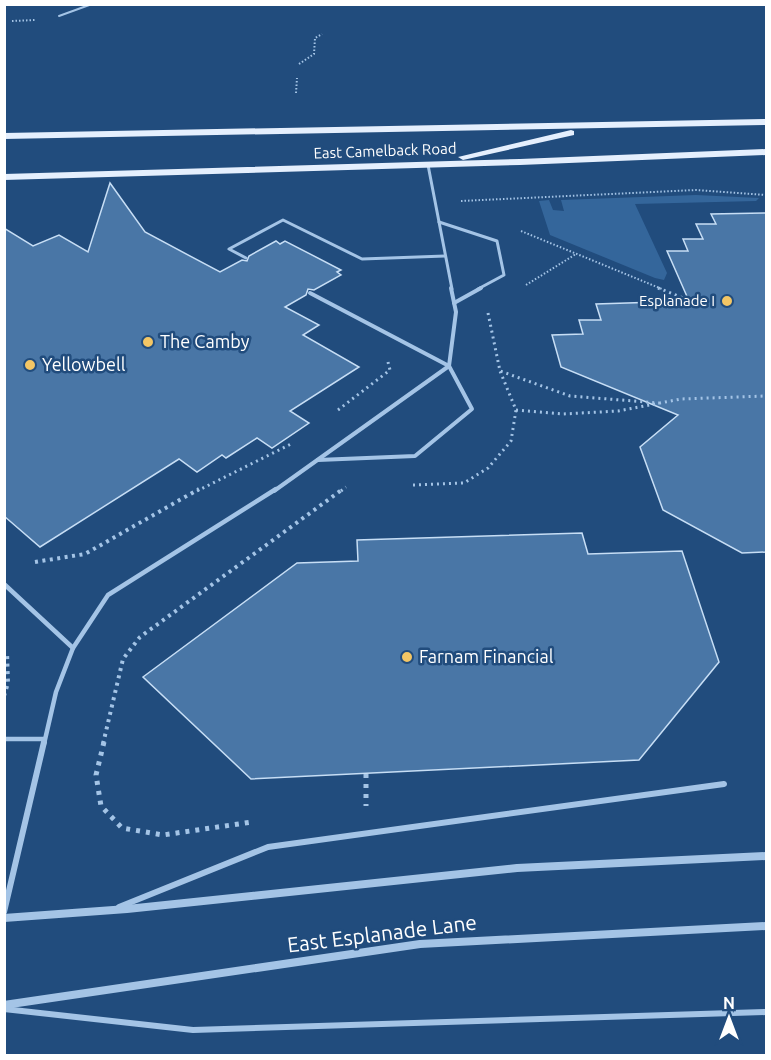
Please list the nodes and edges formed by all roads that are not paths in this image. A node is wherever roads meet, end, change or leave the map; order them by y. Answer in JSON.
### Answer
{"nodes":[{"id":1,"x":92,"y":4,"type":"edge"},
{"id":2,"x":59,"y":16,"type":"dead end"},
{"id":3,"x":766,"y":122,"type":"edge"},
{"id":4,"x":604,"y":126,"type":"junction"},
{"id":5,"x":4,"y":136,"type":"edge"},
{"id":6,"x":766,"y":152,"type":"edge"},
{"id":7,"x":428,"y":165,"type":"junction"},
{"id":8,"x":4,"y":177,"type":"edge"},
{"id":9,"x":439,"y":222,"type":"junction"},
{"id":10,"x":445,"y":256,"type":"junction"},
{"id":11,"x":246,"y":258,"type":"dead end"},
{"id":12,"x":310,"y":293,"type":"dead end"},
{"id":13,"x":454,"y":303,"type":"junction"},
{"id":14,"x":449,"y":366,"type":"junction"},
{"id":15,"x":318,"y":460,"type":"junction"},
{"id":16,"x":4,"y":584,"type":"edge"},
{"id":17,"x":74,"y":648,"type":"junction"},
{"id":18,"x":4,"y":739,"type":"edge"},
{"id":19,"x":45,"y":739,"type":"junction"},
{"id":20,"x":724,"y":784,"type":"dead end"},
{"id":21,"x":766,"y":856,"type":"edge"},
{"id":22,"x":112,"y":910,"type":"junction"},
{"id":23,"x":4,"y":912,"type":"edge"},
{"id":24,"x":4,"y":918,"type":"edge"},
{"id":25,"x":766,"y":926,"type":"edge"},
{"id":26,"x":4,"y":1007,"type":"edge"},
{"id":27,"x":766,"y":1012,"type":"edge"}],
"edges":[{"from":1,"to":2,"type":"lane"},
{"from":3,"to":4,"type":"main road","name":"East Camelback Road"},
{"from":4,"to":5,"type":"main road","name":"East Camelback Road"},
{"from":4,"to":7,"type":"main road"},
{"from":6,"to":7,"type":"main road","name":"East Camelback Road"},
{"from":7,"to":8,"type":"main road","name":"East Camelback Road"},
{"from":7,"to":9,"type":"lane"},
{"from":9,"to":10,"type":"lane"},
{"from":9,"to":13,"type":"lane"},
{"from":10,"to":11,"type":"lane"},
{"from":10,"to":13,"type":"lane"},
{"from":12,"to":14,"type":"lane"},
{"from":13,"to":14,"type":"lane"},
{"from":14,"to":15,"type":"lane"},
{"from":14,"to":15,"type":"lane"},
{"from":15,"to":17,"type":"lane"},
{"from":16,"to":17,"type":"lane"},
{"from":17,"to":19,"type":"lane"},
{"from":18,"to":19,"type":"lane"},
{"from":19,"to":23,"type":"lane"},
{"from":20,"to":22,"type":"lane"},
{"from":21,"to":22,"type":"street"},
{"from":22,"to":24,"type":"street"},
{"from":25,"to":26,"type":"street","name":"East Esplanade Lane"},
{"from":26,"to":27,"type":"lane"}]}
